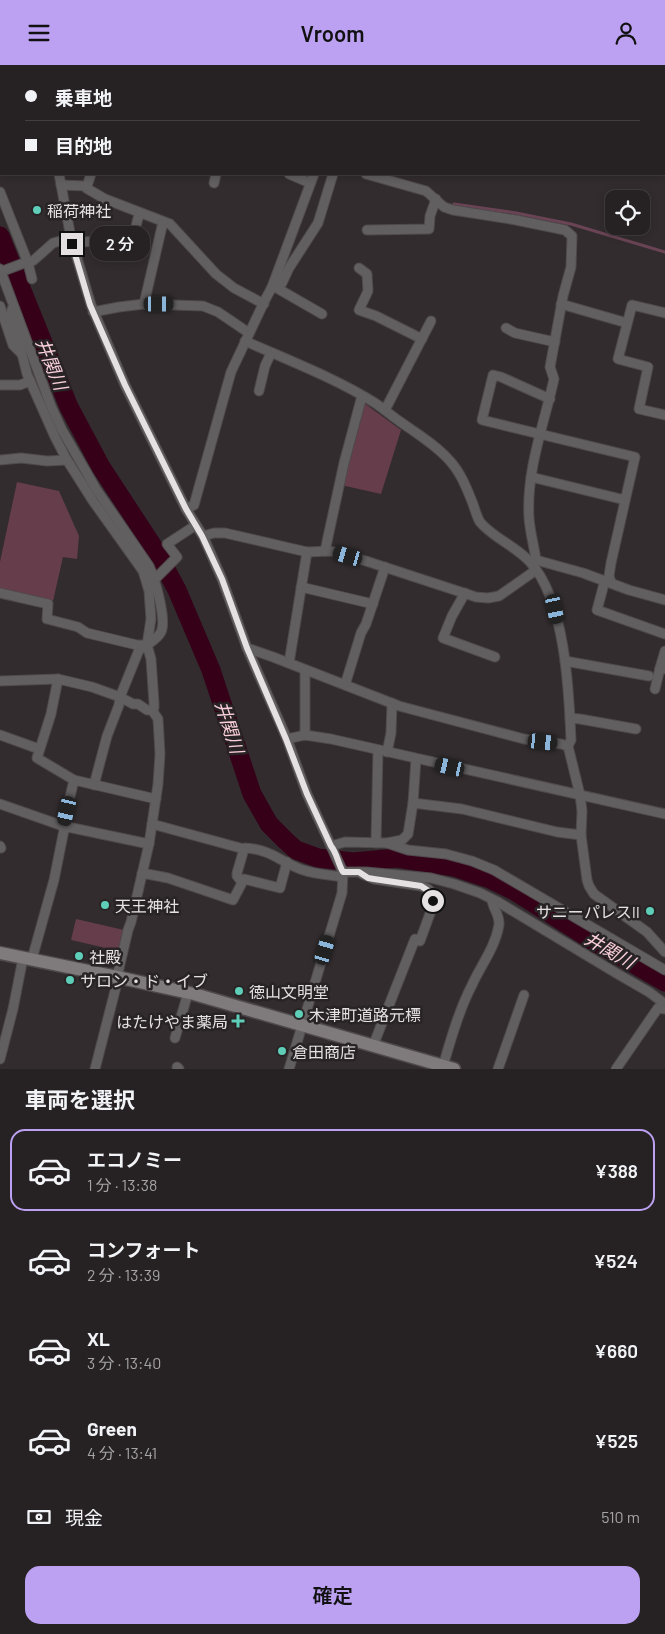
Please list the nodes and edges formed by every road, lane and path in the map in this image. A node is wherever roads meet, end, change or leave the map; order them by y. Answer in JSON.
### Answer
{"nodes":[{"id":1,"x":59,"y":175,"type":"edge"},
{"id":2,"x":91,"y":175,"type":"edge"},
{"id":3,"x":291,"y":175,"type":"edge"},
{"id":4,"x":314,"y":175,"type":"edge"},
{"id":5,"x":333,"y":175,"type":"edge"},
{"id":6,"x":370,"y":175,"type":"edge"},
{"id":7,"x":310,"y":183,"type":"junction"},
{"id":8,"x":60,"y":185,"type":"junction"},
{"id":9,"x":87,"y":185,"type":"junction"},
{"id":10,"x":0,"y":192,"type":"edge"},
{"id":11,"x":436,"y":199,"type":"junction"},
{"id":12,"x":140,"y":213,"type":"junction"},
{"id":13,"x":163,"y":222,"type":"junction"},
{"id":14,"x":367,"y":230,"type":"dead end"},
{"id":15,"x":72,"y":241,"type":"junction"},
{"id":16,"x":26,"y":263,"type":"junction"},
{"id":17,"x":359,"y":268,"type":"dead end"},
{"id":18,"x":2,"y":271,"type":"edge"},
{"id":19,"x":32,"y":279,"type":"dead end"},
{"id":20,"x":274,"y":287,"type":"junction"},
{"id":21,"x":12,"y":304,"type":"junction"},
{"id":22,"x":144,"y":304,"type":"junction"},
{"id":23,"x":264,"y":304,"type":"junction"},
{"id":24,"x":561,"y":305,"type":"junction"},
{"id":25,"x":0,"y":306,"type":"edge"},
{"id":26,"x":93,"y":312,"type":"junction"},
{"id":27,"x":665,"y":313,"type":"edge"},
{"id":28,"x":322,"y":314,"type":"dead end"},
{"id":29,"x":431,"y":321,"type":"dead end"},
{"id":30,"x":627,"y":323,"type":"junction"},
{"id":31,"x":506,"y":328,"type":"dead end"},
{"id":32,"x":247,"y":337,"type":"junction"},
{"id":33,"x":422,"y":339,"type":"junction"},
{"id":34,"x":555,"y":342,"type":"junction"},
{"id":35,"x":271,"y":353,"type":"junction"},
{"id":36,"x":22,"y":354,"type":"junction"},
{"id":37,"x":30,"y":381,"type":"junction"},
{"id":38,"x":0,"y":385,"type":"edge"},
{"id":39,"x":259,"y":391,"type":"dead end"},
{"id":40,"x":362,"y":396,"type":"junction"},
{"id":41,"x":550,"y":399,"type":"junction"},
{"id":42,"x":385,"y":410,"type":"junction"},
{"id":43,"x":665,"y":415,"type":"edge"},
{"id":44,"x":540,"y":433,"type":"junction"},
{"id":45,"x":0,"y":460,"type":"edge"},
{"id":46,"x":67,"y":460,"type":"junction"},
{"id":47,"x":531,"y":477,"type":"junction"},
{"id":48,"x":625,"y":500,"type":"junction"},
{"id":49,"x":186,"y":509,"type":"junction"},
{"id":50,"x":196,"y":525,"type":"junction"},
{"id":51,"x":202,"y":536,"type":"junction"},
{"id":52,"x":325,"y":551,"type":"junction"},
{"id":53,"x":307,"y":552,"type":"junction"},
{"id":54,"x":535,"y":564,"type":"junction"},
{"id":55,"x":385,"y":567,"type":"junction"},
{"id":56,"x":158,"y":577,"type":"junction"},
{"id":57,"x":608,"y":581,"type":"junction"},
{"id":58,"x":301,"y":587,"type":"junction"},
{"id":59,"x":0,"y":593,"type":"edge"},
{"id":60,"x":466,"y":593,"type":"junction"},
{"id":61,"x":665,"y":600,"type":"edge"},
{"id":62,"x":373,"y":604,"type":"junction"},
{"id":63,"x":665,"y":635,"type":"edge"},
{"id":64,"x":146,"y":645,"type":"junction"},
{"id":65,"x":247,"y":648,"type":"junction"},
{"id":66,"x":665,"y":651,"type":"edge"},
{"id":67,"x":495,"y":657,"type":"dead end"},
{"id":68,"x":565,"y":661,"type":"junction"},
{"id":69,"x":289,"y":663,"type":"junction"},
{"id":70,"x":663,"y":669,"type":"edge"},
{"id":71,"x":306,"y":670,"type":"junction"},
{"id":72,"x":649,"y":676,"type":"dead end"},
{"id":73,"x":58,"y":679,"type":"junction"},
{"id":74,"x":0,"y":681,"type":"edge"},
{"id":75,"x":345,"y":685,"type":"junction"},
{"id":76,"x":655,"y":689,"type":"dead end"},
{"id":77,"x":120,"y":697,"type":"junction"},
{"id":78,"x":392,"y":703,"type":"junction"},
{"id":79,"x":152,"y":710,"type":"junction"},
{"id":80,"x":570,"y":719,"type":"junction"},
{"id":81,"x":636,"y":729,"type":"dead end"},
{"id":82,"x":0,"y":735,"type":"edge"},
{"id":83,"x":305,"y":735,"type":"junction"},
{"id":84,"x":286,"y":739,"type":"junction"},
{"id":85,"x":568,"y":746,"type":"junction"},
{"id":86,"x":39,"y":749,"type":"junction"},
{"id":87,"x":383,"y":751,"type":"junction"},
{"id":88,"x":416,"y":759,"type":"junction"},
{"id":89,"x":74,"y":780,"type":"junction"},
{"id":90,"x":94,"y":785,"type":"junction"},
{"id":91,"x":580,"y":795,"type":"junction"},
{"id":92,"x":156,"y":799,"type":"junction"},
{"id":93,"x":413,"y":803,"type":"junction"},
{"id":94,"x":0,"y":804,"type":"edge"},
{"id":95,"x":665,"y":814,"type":"edge"},
{"id":96,"x":152,"y":824,"type":"junction"},
{"id":97,"x":63,"y":826,"type":"junction"},
{"id":98,"x":580,"y":835,"type":"junction"},
{"id":99,"x":149,"y":843,"type":"junction"},
{"id":100,"x":376,"y":843,"type":"junction"},
{"id":101,"x":387,"y":843,"type":"junction"},
{"id":102,"x":332,"y":848,"type":"junction"},
{"id":103,"x":244,"y":849,"type":"junction"},
{"id":104,"x":287,"y":861,"type":"junction"},
{"id":105,"x":342,"y":872,"type":"junction"},
{"id":106,"x":359,"y":872,"type":"junction"},
{"id":107,"x":142,"y":873,"type":"junction"},
{"id":108,"x":242,"y":882,"type":"junction"},
{"id":109,"x":492,"y":900,"type":"junction"},
{"id":110,"x":665,"y":952,"type":"edge"},
{"id":111,"x":0,"y":953,"type":"edge"},
{"id":112,"x":28,"y":958,"type":"junction"},
{"id":113,"x":665,"y":970,"type":"edge"},
{"id":114,"x":117,"y":977,"type":"junction"},
{"id":115,"x":188,"y":993,"type":"junction"},
{"id":116,"x":524,"y":995,"type":"dead end"},
{"id":117,"x":665,"y":1004,"type":"edge"},
{"id":118,"x":665,"y":1009,"type":"edge"},
{"id":119,"x":302,"y":1026,"type":"junction"},
{"id":120,"x":176,"y":1038,"type":"dead end"},
{"id":121,"x":373,"y":1046,"type":"junction"},
{"id":122,"x":0,"y":1059,"type":"edge"},
{"id":123,"x":444,"y":1067,"type":"edge"},
{"id":124,"x":95,"y":1069,"type":"edge"},
{"id":125,"x":289,"y":1069,"type":"edge"},
{"id":126,"x":498,"y":1069,"type":"edge"},
{"id":127,"x":616,"y":1069,"type":"edge"}],
"edges":[{"from":1,"to":8,"type":"street"},
{"from":2,"to":9,"type":"street"},
{"from":3,"to":7,"type":"street"},
{"from":4,"to":7,"type":"street"},
{"from":5,"to":20,"type":"street"},
{"from":6,"to":11,"type":"street"},
{"from":7,"to":20,"type":"street"},
{"from":8,"to":9,"type":"street"},
{"from":8,"to":15,"type":"street"},
{"from":9,"to":12,"type":"street"},
{"from":10,"to":16,"type":"street"},
{"from":11,"to":14,"type":"street"},
{"from":11,"to":24,"type":"street"},
{"from":12,"to":13,"type":"street"},
{"from":12,"to":15,"type":"street"},
{"from":13,"to":22,"type":"street"},
{"from":13,"to":23,"type":"street"},
{"from":15,"to":16,"type":"street"},
{"from":15,"to":26,"type":"street"},
{"from":16,"to":18,"type":"street"},
{"from":16,"to":19,"type":"street"},
{"from":17,"to":33,"type":"street"},
{"from":18,"to":21,"type":"street"},
{"from":20,"to":23,"type":"street"},
{"from":20,"to":28,"type":"street"},
{"from":21,"to":36,"type":"street"},
{"from":21,"to":56,"type":"street"},
{"from":22,"to":26,"type":"street"},
{"from":22,"to":32,"type":"street"},
{"from":23,"to":32,"type":"street"},
{"from":24,"to":30,"type":"street"},
{"from":24,"to":34,"type":"street"},
{"from":25,"to":36,"type":"street"},
{"from":26,"to":49,"type":"street"},
{"from":27,"to":30,"type":"street"},
{"from":29,"to":33,"type":"street"},
{"from":30,"to":43,"type":"street"},
{"from":31,"to":34,"type":"street"},
{"from":32,"to":35,"type":"street"},
{"from":32,"to":49,"type":"street"},
{"from":33,"to":42,"type":"street"},
{"from":34,"to":41,"type":"street"},
{"from":35,"to":39,"type":"street"},
{"from":35,"to":40,"type":"street"},
{"from":36,"to":37,"type":"street"},
{"from":37,"to":38,"type":"street"},
{"from":37,"to":46,"type":"street"},
{"from":40,"to":42,"type":"street"},
{"from":40,"to":52,"type":"street"},
{"from":41,"to":44,"type":"street"},
{"from":41,"to":44,"type":"street"},
{"from":42,"to":54,"type":"street"},
{"from":44,"to":47,"type":"street"},
{"from":44,"to":48,"type":"street"},
{"from":45,"to":46,"type":"street"},
{"from":46,"to":64,"type":"street"},
{"from":47,"to":48,"type":"street"},
{"from":47,"to":54,"type":"street"},
{"from":48,"to":57,"type":"street"},
{"from":49,"to":50,"type":"street"},
{"from":50,"to":51,"type":"street"},
{"from":50,"to":56,"type":"street"},
{"from":51,"to":53,"type":"street"},
{"from":51,"to":65,"type":"street"},
{"from":52,"to":53,"type":"street"},
{"from":52,"to":55,"type":"street"},
{"from":53,"to":58,"type":"street"},
{"from":54,"to":57,"type":"street"},
{"from":54,"to":60,"type":"street"},
{"from":54,"to":68,"type":"street"},
{"from":55,"to":60,"type":"street"},
{"from":55,"to":62,"type":"street"},
{"from":56,"to":64,"type":"street"},
{"from":57,"to":61,"type":"street"},
{"from":57,"to":63,"type":"street"},
{"from":58,"to":62,"type":"street"},
{"from":58,"to":69,"type":"street"},
{"from":59,"to":64,"type":"street"},
{"from":60,"to":67,"type":"street"},
{"from":62,"to":75,"type":"street"},
{"from":64,"to":77,"type":"street"},
{"from":64,"to":79,"type":"street"},
{"from":65,"to":69,"type":"street"},
{"from":65,"to":84,"type":"street"},
{"from":66,"to":70,"type":"street"},
{"from":68,"to":72,"type":"street"},
{"from":68,"to":80,"type":"street"},
{"from":69,"to":71,"type":"street"},
{"from":70,"to":76,"type":"street"},
{"from":71,"to":75,"type":"street"},
{"from":71,"to":83,"type":"street"},
{"from":73,"to":74,"type":"street"},
{"from":73,"to":77,"type":"street"},
{"from":73,"to":86,"type":"street"},
{"from":75,"to":78,"type":"street"},
{"from":77,"to":79,"type":"street"},
{"from":77,"to":90,"type":"street"},
{"from":78,"to":85,"type":"street"},
{"from":78,"to":87,"type":"street"},
{"from":79,"to":92,"type":"street"},
{"from":80,"to":81,"type":"street"},
{"from":80,"to":85,"type":"street"},
{"from":82,"to":86,"type":"street"},
{"from":83,"to":84,"type":"street"},
{"from":83,"to":87,"type":"street"},
{"from":84,"to":102,"type":"street"},
{"from":85,"to":91,"type":"street"},
{"from":86,"to":89,"type":"street"},
{"from":87,"to":88,"type":"street"},
{"from":87,"to":100,"type":"street"},
{"from":88,"to":91,"type":"street"},
{"from":88,"to":93,"type":"street"},
{"from":89,"to":90,"type":"street"},
{"from":89,"to":97,"type":"street"},
{"from":90,"to":92,"type":"street"},
{"from":91,"to":95,"type":"street"},
{"from":91,"to":98,"type":"street"},
{"from":92,"to":96,"type":"street"},
{"from":93,"to":98,"type":"street"},
{"from":93,"to":101,"type":"street"},
{"from":94,"to":97,"type":"street"},
{"from":96,"to":99,"type":"street"},
{"from":96,"to":103,"type":"street"},
{"from":97,"to":99,"type":"street"},
{"from":97,"to":112,"type":"street"},
{"from":98,"to":110,"type":"street"},
{"from":99,"to":107,"type":"street"},
{"from":100,"to":101,"type":"street"},
{"from":100,"to":102,"type":"street"},
{"from":101,"to":113,"type":"street"},
{"from":102,"to":105,"type":"street"},
{"from":103,"to":104,"type":"street"},
{"from":103,"to":108,"type":"street"},
{"from":104,"to":105,"type":"street"},
{"from":104,"to":108,"type":"street"},
{"from":105,"to":106,"type":"street"},
{"from":105,"to":119,"type":"street"},
{"from":106,"to":109,"type":"street"},
{"from":106,"to":121,"type":"street"},
{"from":107,"to":108,"type":"street"},
{"from":107,"to":114,"type":"street"},
{"from":109,"to":117,"type":"street"},
{"from":109,"to":123,"type":"street"},
{"from":111,"to":112,"type":"street"},
{"from":112,"to":114,"type":"street"},
{"from":112,"to":122,"type":"street"},
{"from":114,"to":115,"type":"street"},
{"from":114,"to":124,"type":"street"},
{"from":115,"to":119,"type":"street"},
{"from":115,"to":120,"type":"street"},
{"from":116,"to":126,"type":"street"},
{"from":118,"to":127,"type":"street"},
{"from":119,"to":121,"type":"street"},
{"from":119,"to":125,"type":"street"},
{"from":121,"to":123,"type":"street"}]}
